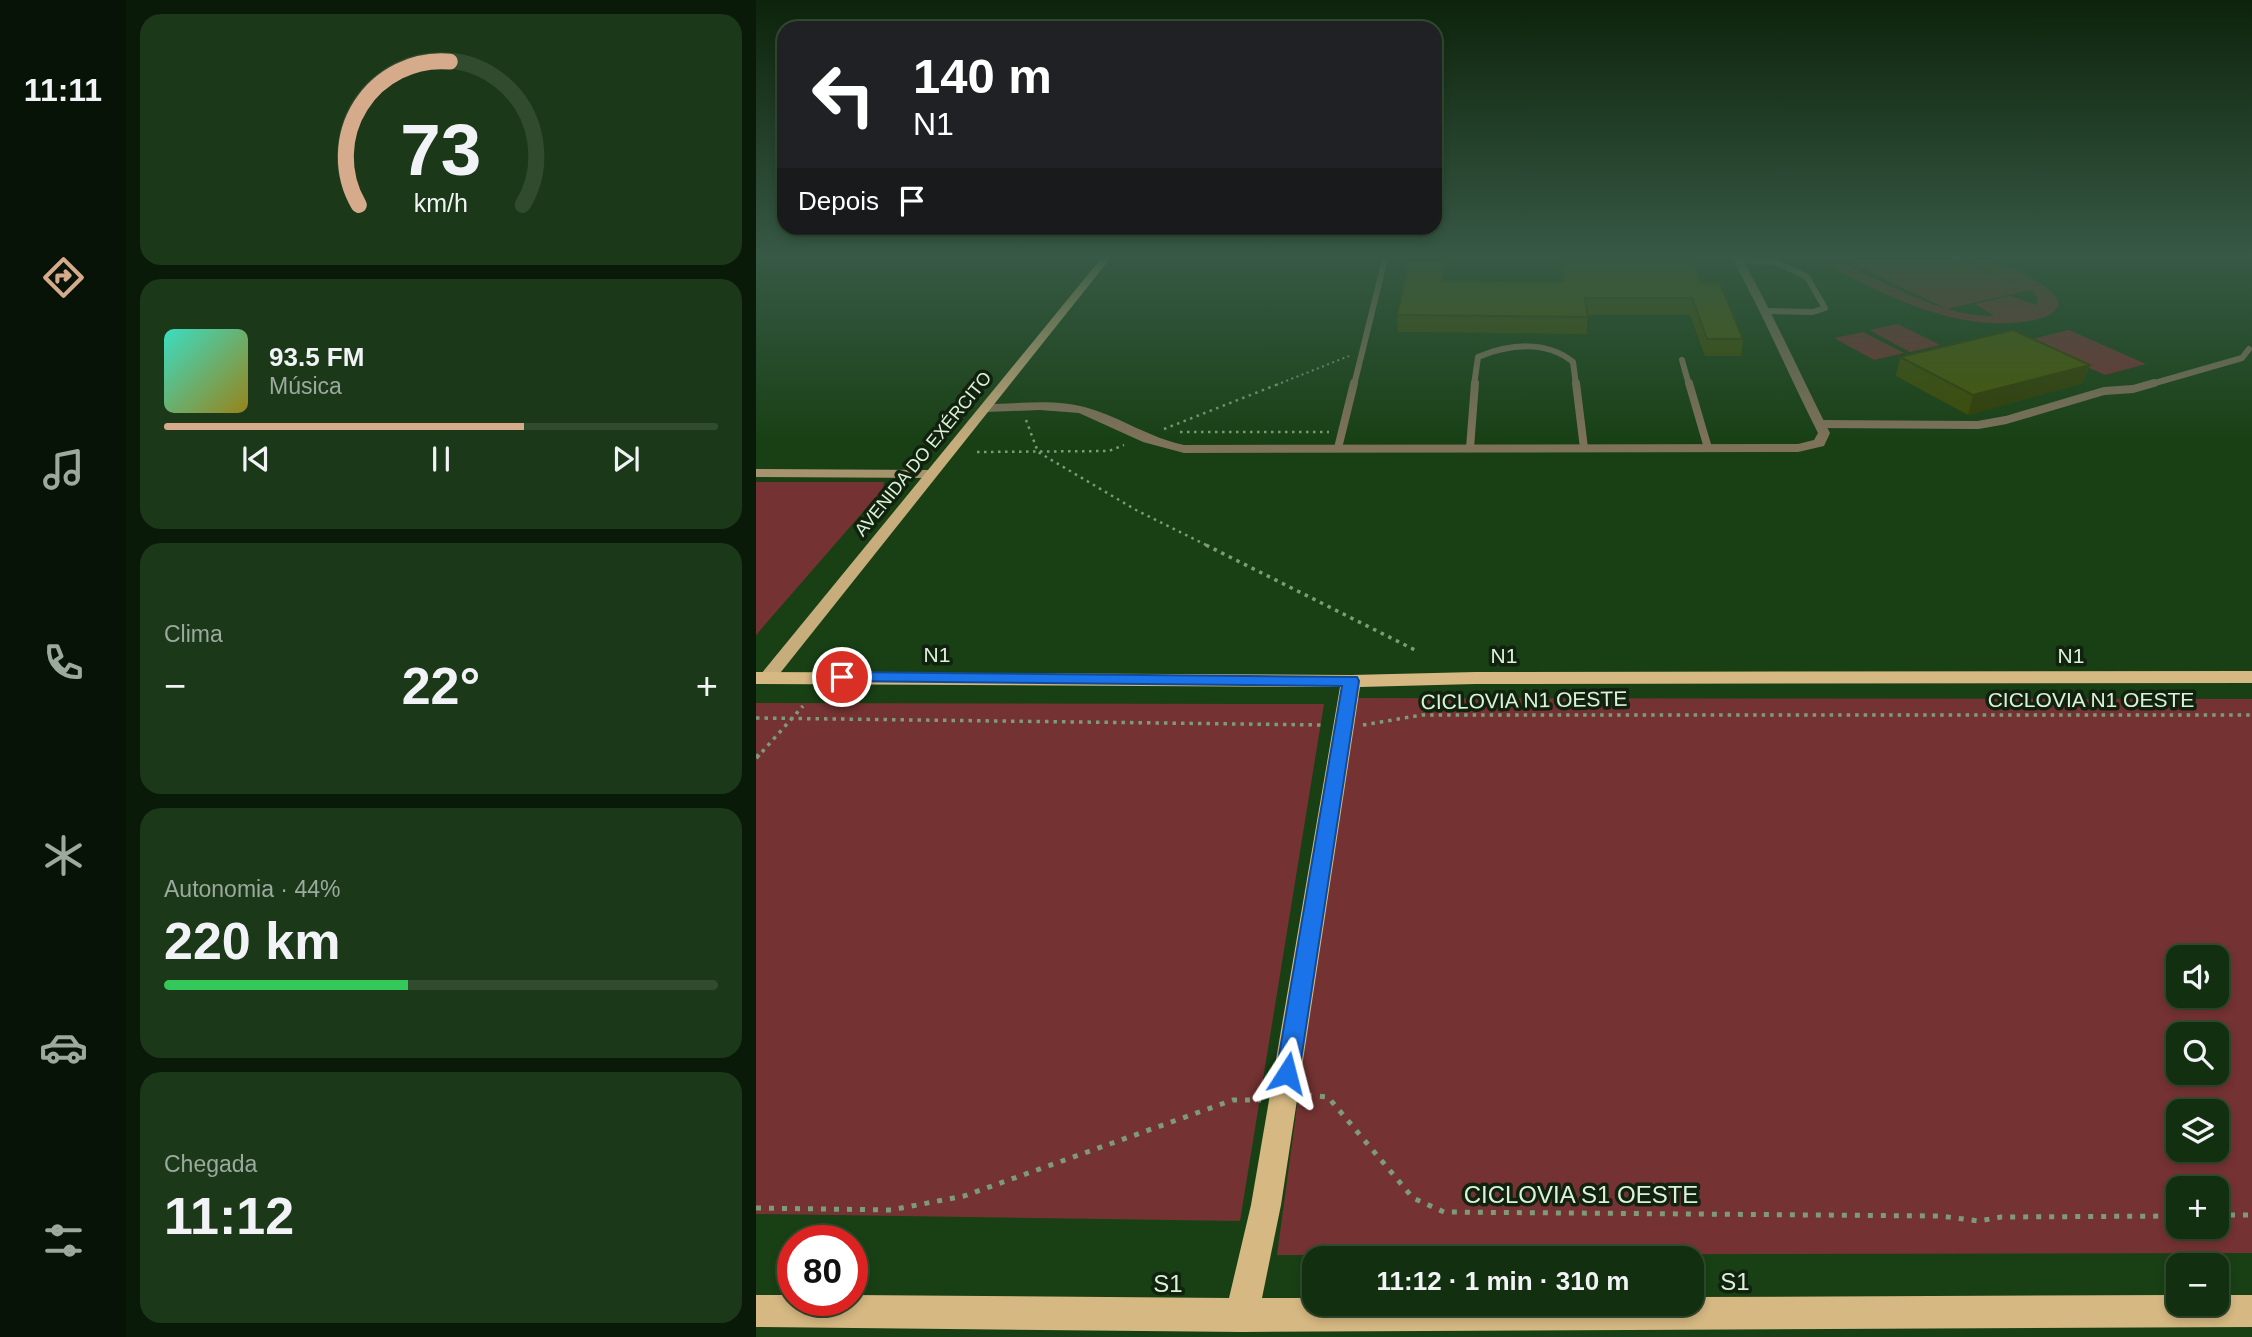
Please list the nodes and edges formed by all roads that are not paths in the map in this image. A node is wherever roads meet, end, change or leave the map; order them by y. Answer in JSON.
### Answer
{"nodes":[{"id":1,"x":1058,"y":317,"type":"edge"},
{"id":2,"x":1370,"y":317,"type":"edge"},
{"id":3,"x":1769,"y":317,"type":"edge"},
{"id":4,"x":2249,"y":349,"type":"dead end"},
{"id":5,"x":1682,"y":360,"type":"dead end"},
{"id":6,"x":986,"y":408,"type":"junction"},
{"id":7,"x":1819,"y":424,"type":"junction"},
{"id":8,"x":1338,"y":448,"type":"junction"},
{"id":9,"x":1471,"y":448,"type":"junction"},
{"id":10,"x":1584,"y":448,"type":"junction"},
{"id":11,"x":1708,"y":448,"type":"junction"},
{"id":12,"x":756,"y":473,"type":"edge"},
{"id":13,"x":930,"y":474,"type":"junction"},
{"id":14,"x":2252,"y":677,"type":"edge"},
{"id":15,"x":762,"y":678,"type":"edge"},
{"id":16,"x":1351,"y":681,"type":"junction"},
{"id":17,"x":756,"y":1311,"type":"edge"},
{"id":18,"x":2252,"y":1311,"type":"edge"},
{"id":19,"x":1243,"y":1315,"type":"junction"}],
"edges":[{"from":1,"to":6,"type":"main road","name":"AVENIDA DO EXÉRCITO"},
{"from":2,"to":8,"type":"lane"},
{"from":3,"to":7,"type":"street"},
{"from":4,"to":7,"type":"lane"},
{"from":5,"to":11,"type":"lane"},
{"from":6,"to":8,"type":"street"},
{"from":6,"to":13,"type":"main road","name":"AVENIDA DO EXÉRCITO"},
{"from":7,"to":11,"type":"street"},
{"from":8,"to":9,"type":"street"},
{"from":9,"to":10,"type":"street"},
{"from":9,"to":10,"type":"lane"},
{"from":10,"to":11,"type":"street"},
{"from":12,"to":13,"type":"main road"},
{"from":13,"to":15,"type":"main road","name":"AVENIDA DO EXÉRCITO"},
{"from":14,"to":16,"type":"highway","name":"N1"},
{"from":15,"to":16,"type":"highway","name":"N1"},
{"from":16,"to":19,"type":"highway"},
{"from":17,"to":19,"type":"highway","name":"S1"},
{"from":18,"to":19,"type":"highway","name":"S1"}]}
